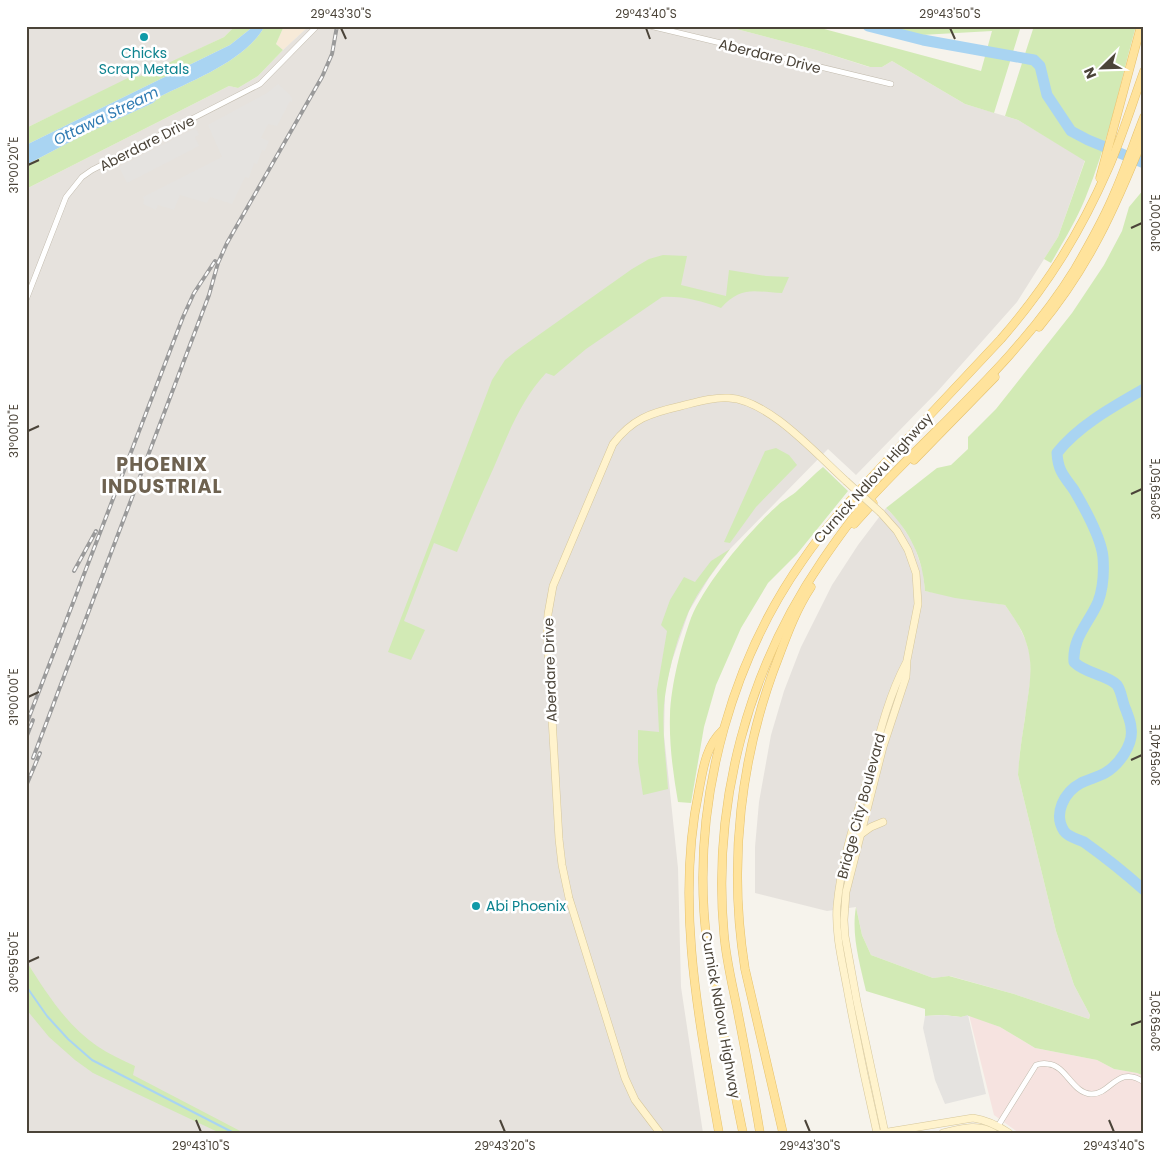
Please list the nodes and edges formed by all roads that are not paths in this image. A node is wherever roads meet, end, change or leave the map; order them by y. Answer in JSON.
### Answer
{"nodes":[{"id":1,"x":318,"y":26,"type":"edge"},
{"id":2,"x":650,"y":26,"type":"edge"},
{"id":3,"x":1141,"y":26,"type":"edge"},
{"id":4,"x":1144,"y":72,"type":"edge"},
{"id":5,"x":891,"y":84,"type":"dead end"},
{"id":6,"x":1144,"y":116,"type":"edge"},
{"id":7,"x":1144,"y":136,"type":"edge"},
{"id":8,"x":1132,"y":156,"type":"junction"},
{"id":9,"x":1106,"y":167,"type":"junction"},
{"id":10,"x":1117,"y":196,"type":"junction"},
{"id":11,"x":26,"y":300,"type":"edge"},
{"id":12,"x":846,"y":481,"type":"joint"},
{"id":13,"x":902,"y":676,"type":"junction"},
{"id":14,"x":724,"y":728,"type":"junction"},
{"id":15,"x":883,"y":822,"type":"dead end"},
{"id":16,"x":860,"y":835,"type":"junction"},
{"id":17,"x":853,"y":1003,"type":"junction"},
{"id":18,"x":1144,"y":1082,"type":"edge"},
{"id":19,"x":776,"y":1106,"type":"junction"},
{"id":20,"x":996,"y":1129,"type":"edge"},
{"id":21,"x":660,"y":1133,"type":"edge"},
{"id":22,"x":719,"y":1133,"type":"edge"},
{"id":23,"x":743,"y":1133,"type":"edge"},
{"id":24,"x":760,"y":1133,"type":"edge"},
{"id":25,"x":778,"y":1133,"type":"edge"},
{"id":26,"x":782,"y":1133,"type":"edge"},
{"id":27,"x":877,"y":1133,"type":"edge"},
{"id":28,"x":884,"y":1133,"type":"edge"},
{"id":29,"x":943,"y":1133,"type":"edge"},
{"id":30,"x":1009,"y":1133,"type":"edge"}],
"edges":[{"from":1,"to":11,"type":"street","name":"Aberdare Drive"},
{"from":2,"to":5,"type":"street","name":"Aberdare Drive"},
{"from":3,"to":9,"type":"main road"},
{"from":4,"to":9,"type":"main road"},
{"from":6,"to":8,"type":"main road","name":"Curnick Ndlovu Highway"},
{"from":7,"to":8,"type":"main road"},
{"from":8,"to":10,"type":"main road","name":"Curnick Ndlovu Highway"},
{"from":9,"to":14,"type":"main road","name":"Curnick Ndlovu Highway"},
{"from":10,"to":19,"type":"main road"},
{"from":10,"to":24,"type":"main road","name":"Curnick Ndlovu Highway"},
{"from":12,"to":13,"type":"street","name":"Bridge City Boulevard","bridge":true},
{"from":12,"to":21,"type":"street","name":"Aberdare Drive"},
{"from":13,"to":16,"type":"street","name":"Bridge City Boulevard"},
{"from":13,"to":17,"type":"street","name":"Bridge City Boulevard"},
{"from":14,"to":22,"type":"main road"},
{"from":14,"to":23,"type":"main road","name":"Curnick Ndlovu Highway"},
{"from":15,"to":16,"type":"street"},
{"from":16,"to":17,"type":"street","name":"Bridge City Boulevard"},
{"from":17,"to":27,"type":"street","name":"Bridge City Boulevard"},
{"from":17,"to":28,"type":"street","name":"Bridge City Boulevard"},
{"from":18,"to":20,"type":"street"},
{"from":19,"to":25,"type":"main road"},
{"from":19,"to":26,"type":"main road"},
{"from":20,"to":28,"type":"street"},
{"from":20,"to":29,"type":"street"},
{"from":20,"to":30,"type":"street"}]}
